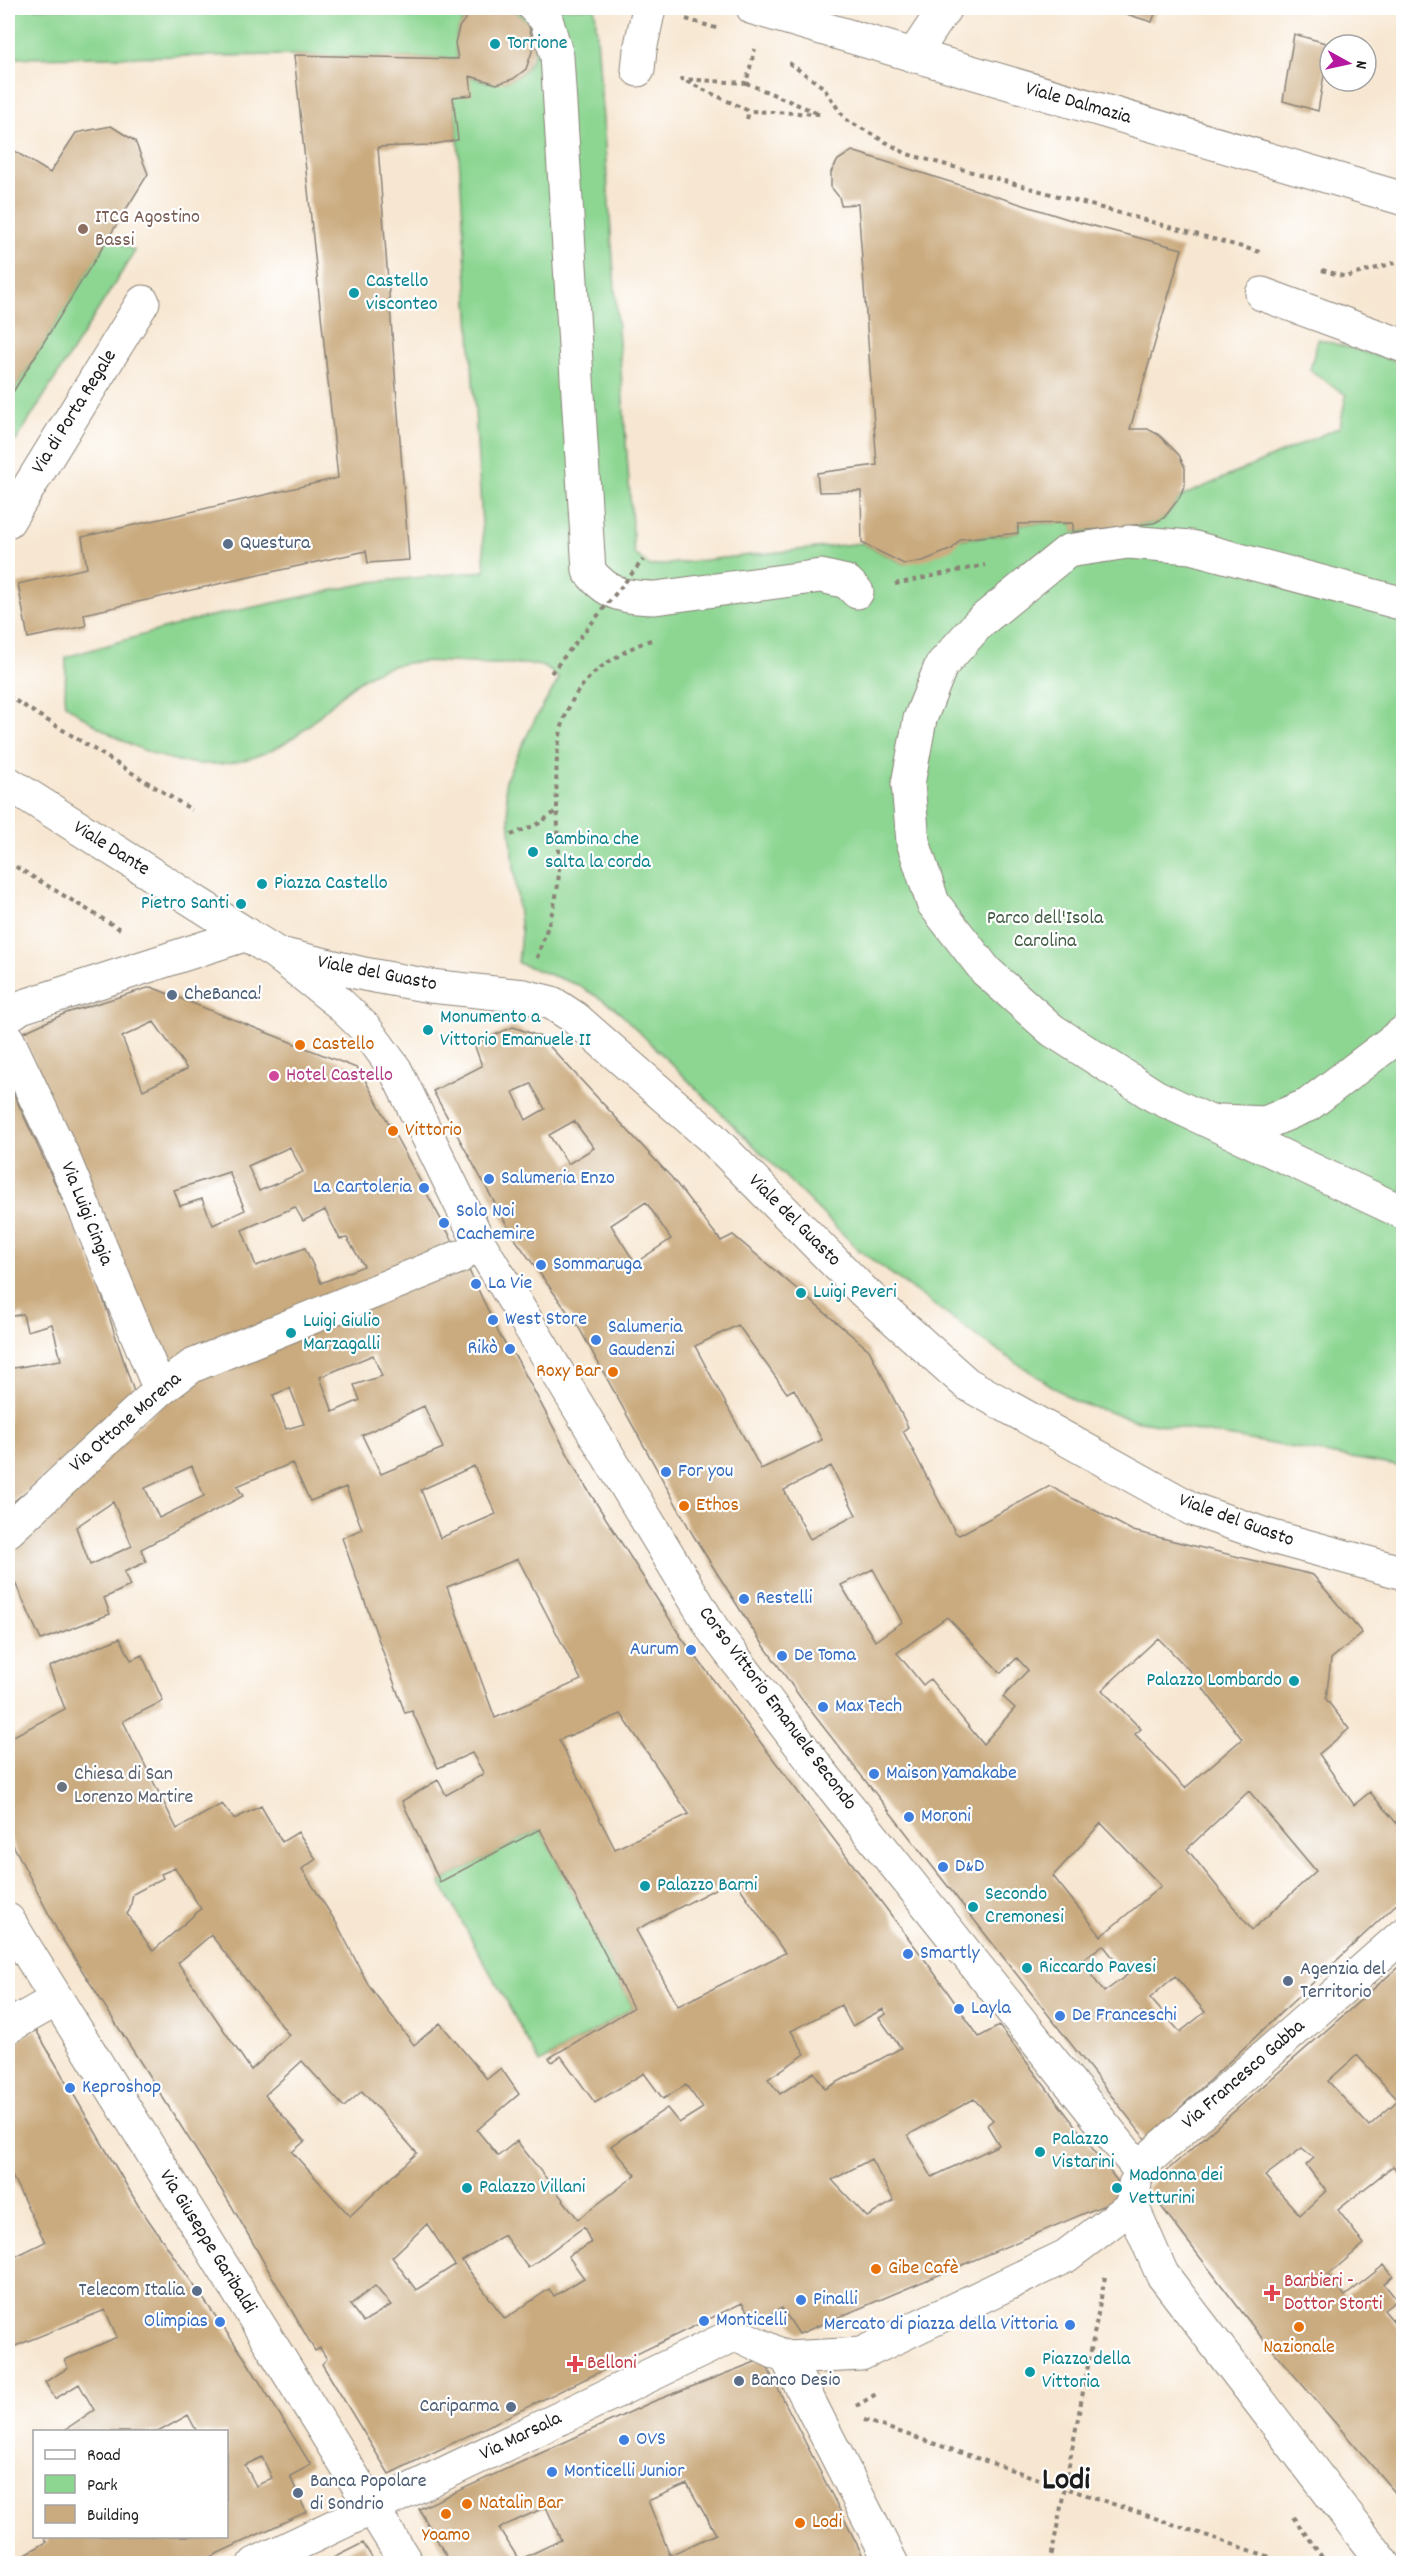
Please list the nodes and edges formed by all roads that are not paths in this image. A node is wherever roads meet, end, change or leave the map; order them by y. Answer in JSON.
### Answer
{"nodes":[{"id":1,"x":535,"y":8,"type":"edge"},
{"id":2,"x":649,"y":8,"type":"edge"},
{"id":3,"x":753,"y":8,"type":"edge"},
{"id":4,"x":945,"y":8,"type":"edge"},
{"id":5,"x":810,"y":16,"type":"edge"},
{"id":6,"x":913,"y":56,"type":"junction"},
{"id":7,"x":638,"y":70,"type":"dead end"},
{"id":8,"x":1404,"y":199,"type":"edge"},
{"id":9,"x":1262,"y":294,"type":"dead end"},
{"id":10,"x":143,"y":303,"type":"dead end"},
{"id":11,"x":1404,"y":346,"type":"edge"},
{"id":12,"x":8,"y":521,"type":"edge"},
{"id":13,"x":857,"y":592,"type":"road end"},
{"id":14,"x":1404,"y":604,"type":"edge"},
{"id":15,"x":8,"y":783,"type":"edge"},
{"id":16,"x":247,"y":934,"type":"junction"},
{"id":17,"x":276,"y":952,"type":"junction"},
{"id":18,"x":8,"y":1016,"type":"edge"},
{"id":19,"x":1404,"y":1032,"type":"edge"},
{"id":20,"x":8,"y":1040,"type":"edge"},
{"id":21,"x":1205,"y":1121,"type":"junction"},
{"id":22,"x":1404,"y":1213,"type":"edge"},
{"id":23,"x":459,"y":1257,"type":"dead end"},
{"id":24,"x":160,"y":1390,"type":"junction"},
{"id":25,"x":8,"y":1531,"type":"edge"},
{"id":26,"x":1404,"y":1573,"type":"edge"},
{"id":27,"x":8,"y":1920,"type":"edge"},
{"id":28,"x":1404,"y":1934,"type":"edge"},
{"id":29,"x":56,"y":2000,"type":"junction"},
{"id":30,"x":8,"y":2027,"type":"edge"},
{"id":31,"x":1138,"y":2168,"type":"junction"},
{"id":32,"x":1132,"y":2205,"type":"junction"},
{"id":33,"x":787,"y":2358,"type":"junction"},
{"id":34,"x":374,"y":2508,"type":"junction"},
{"id":35,"x":255,"y":2564,"type":"edge"},
{"id":36,"x":406,"y":2564,"type":"edge"},
{"id":37,"x":892,"y":2564,"type":"edge"},
{"id":38,"x":1384,"y":2564,"type":"edge"}],
"edges":[{"from":1,"to":13,"type":"street"},
{"from":2,"to":7,"type":"street"},
{"from":3,"to":5,"type":"street","name":"Viale Dalmazia"},
{"from":4,"to":6,"type":"street"},
{"from":5,"to":6,"type":"street","name":"Viale Dalmazia"},
{"from":6,"to":8,"type":"street","name":"Viale Dalmazia"},
{"from":9,"to":11,"type":"street"},
{"from":10,"to":12,"type":"street","name":"Via di Porta Regale"},
{"from":14,"to":21,"type":"street"},
{"from":15,"to":16,"type":"street","name":"Viale Dante"},
{"from":16,"to":17,"type":"street","name":"Viale Dante"},
{"from":16,"to":18,"type":"street"},
{"from":17,"to":26,"type":"street","name":"Viale del Guasto"},
{"from":17,"to":31,"type":"street","name":"Corso Vittorio Emanuele Secondo"},
{"from":19,"to":21,"type":"street"},
{"from":20,"to":24,"type":"street","name":"Via Luigi Cingia"},
{"from":21,"to":22,"type":"street"},
{"from":23,"to":24,"type":"street","name":"Via Ottone Morena"},
{"from":24,"to":25,"type":"street","name":"Via Ottone Morena"},
{"from":27,"to":29,"type":"street","name":"Via Giuseppe Garibaldi"},
{"from":28,"to":31,"type":"street","name":"Via Francesco Gabba"},
{"from":29,"to":30,"type":"street"},
{"from":29,"to":34,"type":"street","name":"Via Giuseppe Garibaldi"},
{"from":31,"to":32,"type":"street"},
{"from":32,"to":33,"type":"street"},
{"from":32,"to":38,"type":"street"},
{"from":33,"to":34,"type":"street","name":"Via Marsala"},
{"from":33,"to":37,"type":"street"},
{"from":34,"to":35,"type":"street","name":"Via Marsala"},
{"from":34,"to":36,"type":"street","name":"Via Giuseppe Garibaldi"}]}
